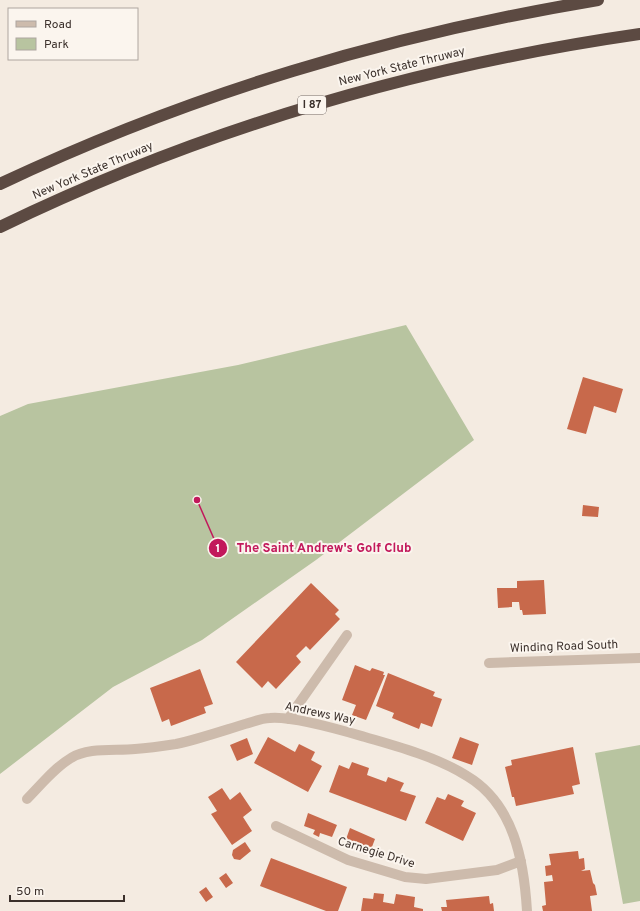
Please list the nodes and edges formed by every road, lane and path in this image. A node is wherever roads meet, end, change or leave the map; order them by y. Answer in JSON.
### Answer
{"nodes":[{"id":1,"x":598,"y":0,"type":"edge"},
{"id":2,"x":640,"y":34,"type":"edge"},
{"id":3,"x":0,"y":184,"type":"edge"},
{"id":4,"x":0,"y":227,"type":"edge"},
{"id":5,"x":347,"y":635,"type":"dead end"},
{"id":6,"x":640,"y":658,"type":"edge"},
{"id":7,"x":489,"y":663,"type":"dead end"},
{"id":8,"x":288,"y":719,"type":"junction"},
{"id":9,"x":27,"y":799,"type":"dead end"},
{"id":10,"x":276,"y":826,"type":"dead end"},
{"id":11,"x":521,"y":861,"type":"junction"},
{"id":12,"x":527,"y":911,"type":"edge"}],
"edges":[{"from":1,"to":3,"type":"highway"},
{"from":2,"to":4,"type":"highway","name":"New York State Thruway","number":"I 87"},
{"from":5,"to":8,"type":"street"},
{"from":6,"to":7,"type":"street","name":"Winding Road South"},
{"from":8,"to":9,"type":"street","name":"Andrews Way"},
{"from":8,"to":11,"type":"street","name":"Andrews Way"},
{"from":10,"to":11,"type":"street","name":"Carnegie Drive"},
{"from":11,"to":12,"type":"street","name":"Andrews Way"}]}
